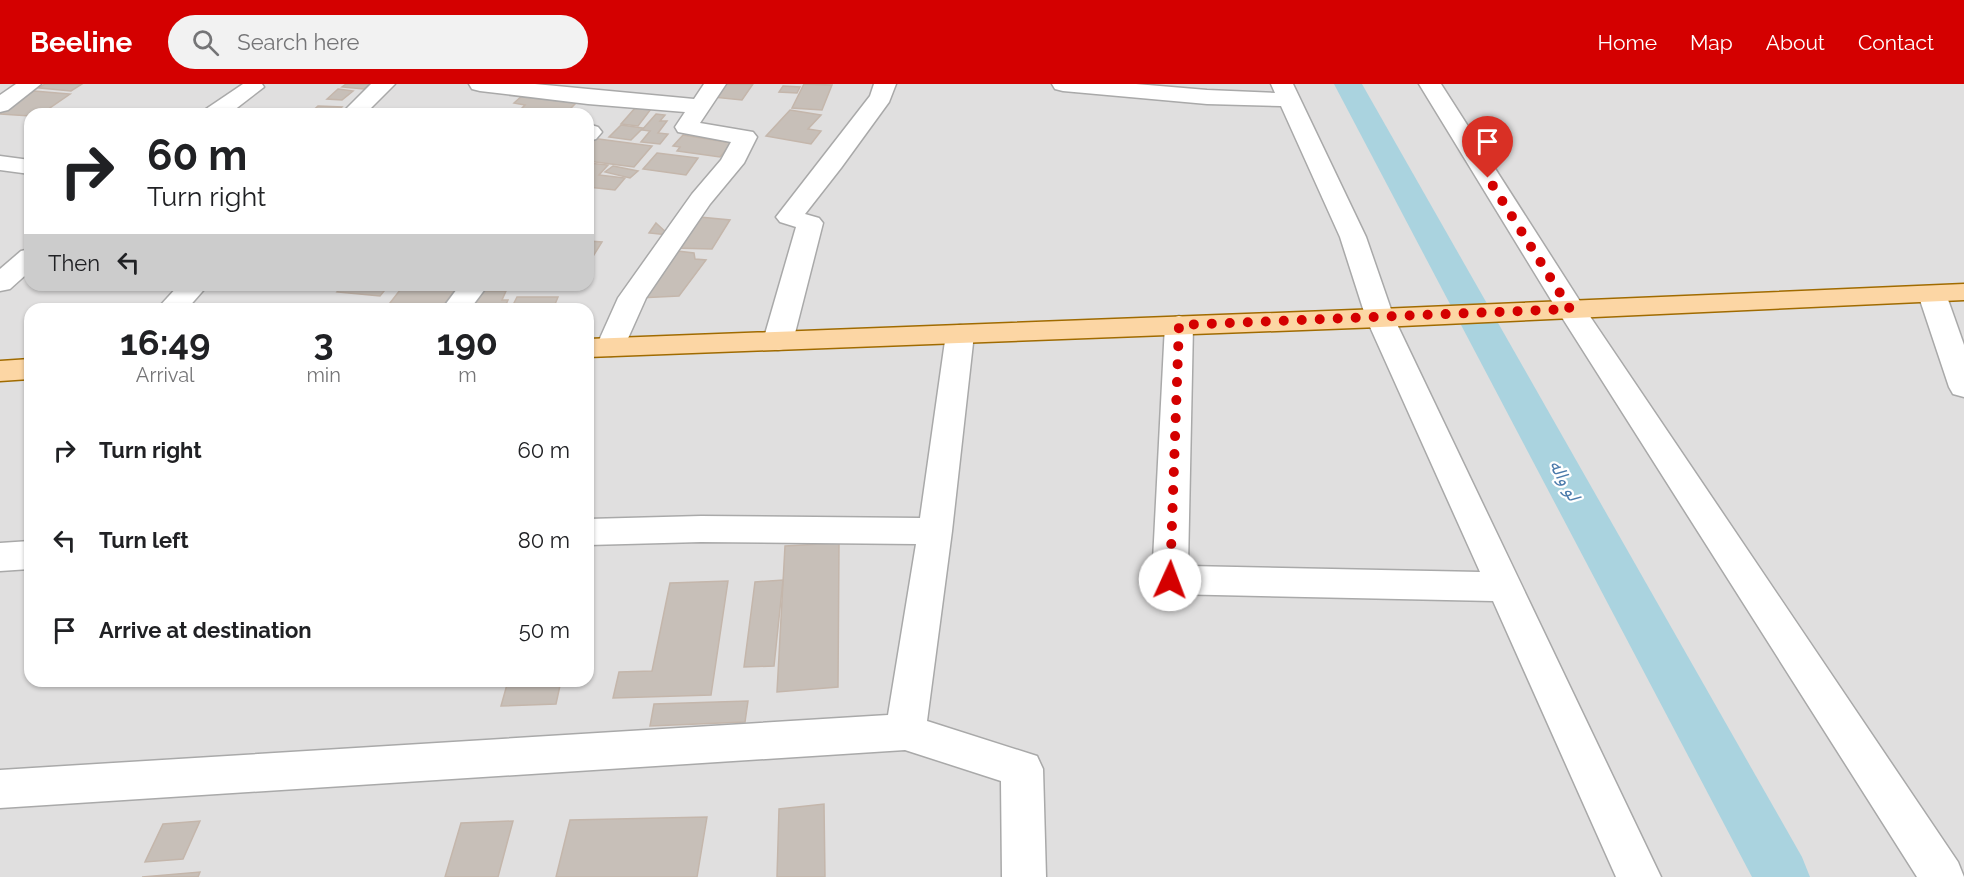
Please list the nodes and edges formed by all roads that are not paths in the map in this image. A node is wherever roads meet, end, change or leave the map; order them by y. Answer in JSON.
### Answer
{"nodes":[{"id":1,"x":30,"y":84,"type":"edge"},
{"id":2,"x":384,"y":84,"type":"edge"},
{"id":3,"x":480,"y":84,"type":"edge"},
{"id":4,"x":715,"y":84,"type":"edge"},
{"id":5,"x":885,"y":84,"type":"edge"},
{"id":6,"x":1063,"y":84,"type":"edge"},
{"id":7,"x":1430,"y":84,"type":"edge"},
{"id":8,"x":253,"y":87,"type":"dead end"},
{"id":9,"x":593,"y":91,"type":"edge"},
{"id":10,"x":1286,"y":92,"type":"edge"},
{"id":11,"x":0,"y":105,"type":"edge"},
{"id":12,"x":700,"y":106,"type":"junction"},
{"id":13,"x":223,"y":108,"type":"edge"},
{"id":14,"x":358,"y":108,"type":"edge"},
{"id":15,"x":577,"y":108,"type":"edge"},
{"id":16,"x":0,"y":164,"type":"edge"},
{"id":17,"x":24,"y":166,"type":"edge"},
{"id":18,"x":24,"y":262,"type":"edge"},
{"id":19,"x":0,"y":284,"type":"edge"},
{"id":20,"x":188,"y":291,"type":"edge"},
{"id":21,"x":1964,"y":292,"type":"edge"},
{"id":22,"x":1932,"y":294,"type":"junction"},
{"id":23,"x":177,"y":303,"type":"edge"},
{"id":24,"x":1570,"y":309,"type":"junction"},
{"id":25,"x":1380,"y":318,"type":"junction"},
{"id":26,"x":1179,"y":325,"type":"junction"},
{"id":27,"x":960,"y":334,"type":"junction"},
{"id":28,"x":778,"y":341,"type":"junction"},
{"id":29,"x":600,"y":348,"type":"edge"},
{"id":30,"x":24,"y":369,"type":"edge"},
{"id":31,"x":0,"y":370,"type":"edge"},
{"id":32,"x":1964,"y":387,"type":"edge"},
{"id":33,"x":935,"y":531,"type":"junction"},
{"id":34,"x":594,"y":532,"type":"edge"},
{"id":35,"x":24,"y":555,"type":"edge"},
{"id":36,"x":0,"y":557,"type":"edge"},
{"id":37,"x":1505,"y":587,"type":"junction"},
{"id":38,"x":905,"y":732,"type":"junction"},
{"id":39,"x":0,"y":789,"type":"edge"},
{"id":40,"x":1024,"y":877,"type":"edge"},
{"id":41,"x":1639,"y":877,"type":"edge"},
{"id":42,"x":1942,"y":877,"type":"edge"}],
"edges":[{"from":1,"to":11,"type":"street"},
{"from":2,"to":14,"type":"street"},
{"from":3,"to":9,"type":"street"},
{"from":4,"to":12,"type":"street"},
{"from":5,"to":28,"type":"street"},
{"from":6,"to":10,"type":"street"},
{"from":7,"to":24,"type":"street"},
{"from":8,"to":13,"type":"street"},
{"from":9,"to":12,"type":"street"},
{"from":9,"to":15,"type":"street"},
{"from":10,"to":25,"type":"street"},
{"from":12,"to":29,"type":"street"},
{"from":16,"to":17,"type":"street"},
{"from":18,"to":19,"type":"street"},
{"from":20,"to":23,"type":"street"},
{"from":21,"to":22,"type":"main road"},
{"from":22,"to":24,"type":"main road"},
{"from":22,"to":32,"type":"street"},
{"from":24,"to":25,"type":"main road"},
{"from":24,"to":42,"type":"street"},
{"from":25,"to":26,"type":"main road"},
{"from":25,"to":37,"type":"street"},
{"from":26,"to":27,"type":"main road"},
{"from":26,"to":37,"type":"street"},
{"from":27,"to":28,"type":"main road"},
{"from":27,"to":33,"type":"street"},
{"from":28,"to":29,"type":"main road"},
{"from":30,"to":31,"type":"main road"},
{"from":33,"to":34,"type":"street"},
{"from":33,"to":38,"type":"street"},
{"from":35,"to":36,"type":"street"},
{"from":37,"to":41,"type":"street"},
{"from":38,"to":39,"type":"street"},
{"from":38,"to":40,"type":"street"}]}
